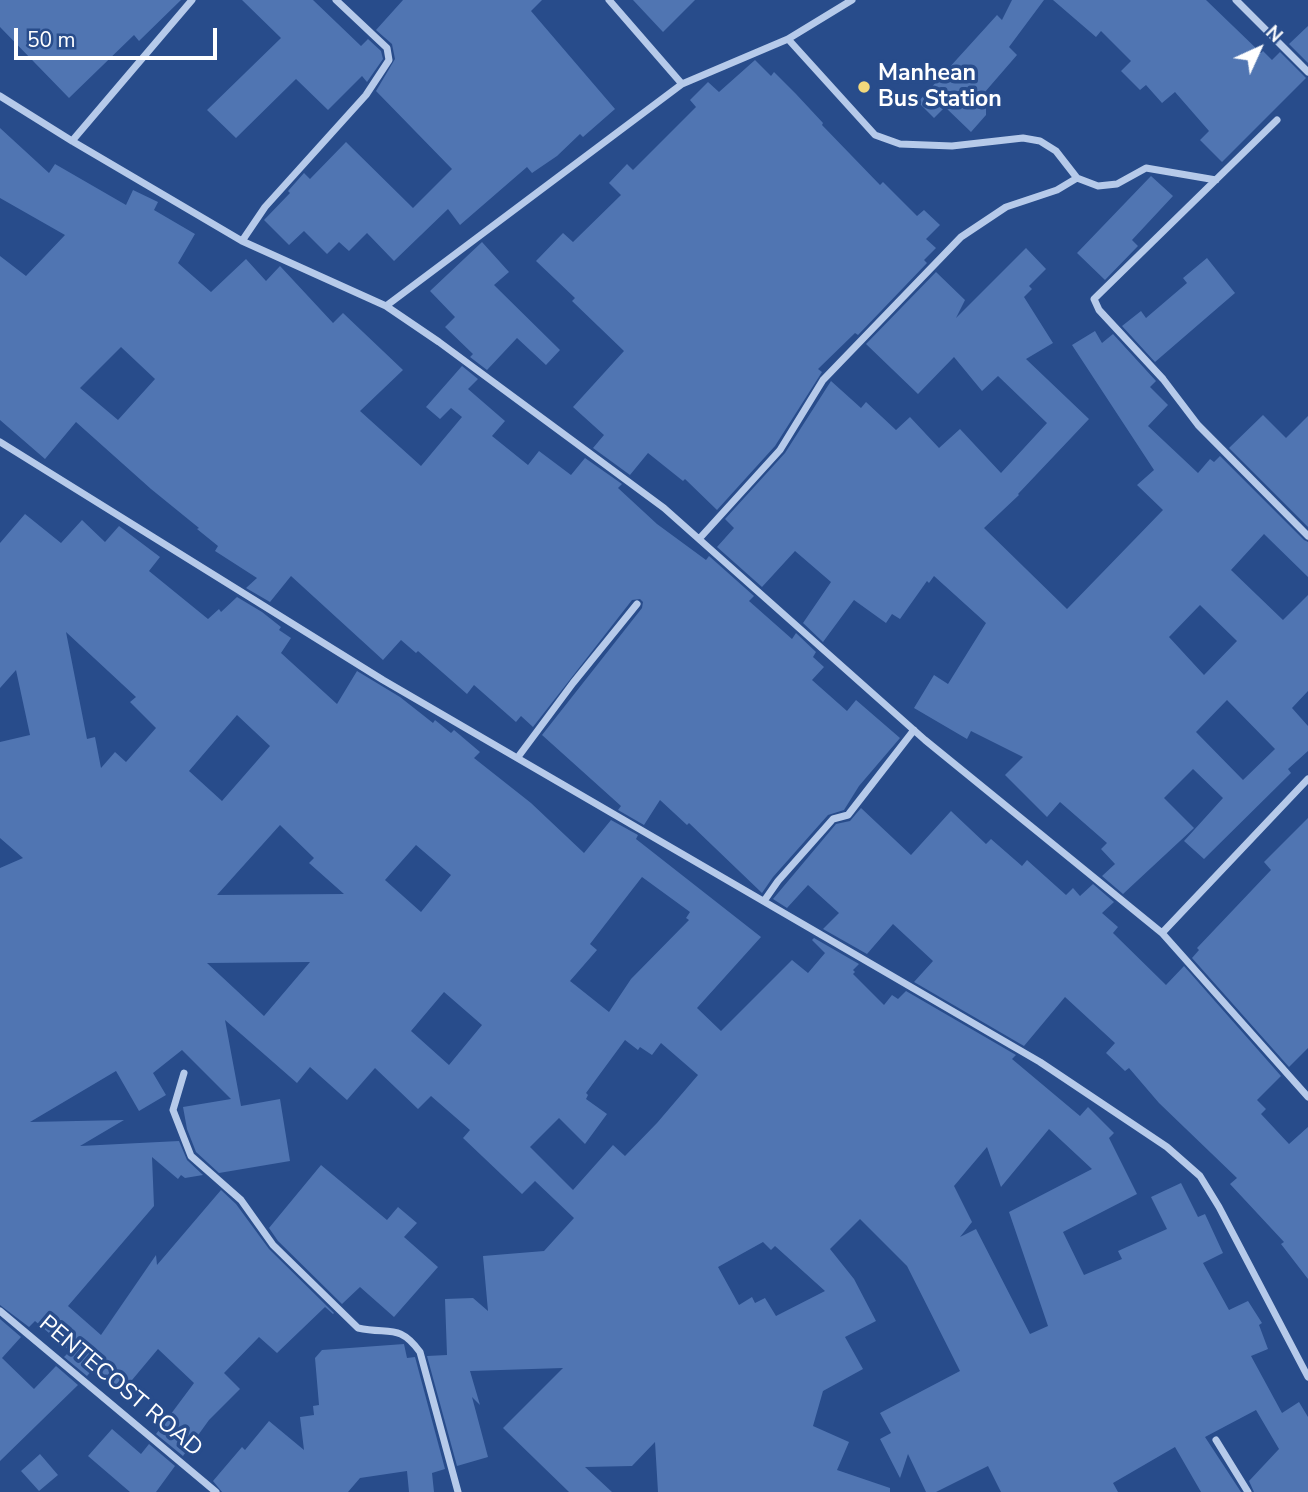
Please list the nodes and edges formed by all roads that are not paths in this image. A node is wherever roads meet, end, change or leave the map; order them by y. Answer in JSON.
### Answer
{"nodes":[{"id":1,"x":192,"y":0,"type":"edge"},
{"id":2,"x":336,"y":0,"type":"edge"},
{"id":3,"x":609,"y":0,"type":"edge"},
{"id":4,"x":852,"y":0,"type":"edge"},
{"id":5,"x":1236,"y":0,"type":"edge"},
{"id":6,"x":788,"y":39,"type":"junction"},
{"id":7,"x":1308,"y":72,"type":"edge"},
{"id":8,"x":682,"y":84,"type":"junction"},
{"id":9,"x":0,"y":96,"type":"edge"},
{"id":10,"x":1276,"y":120,"type":"dead end"},
{"id":11,"x":72,"y":141,"type":"junction"},
{"id":12,"x":1077,"y":178,"type":"junction"},
{"id":13,"x":1216,"y":180,"type":"junction"},
{"id":14,"x":242,"y":241,"type":"junction"},
{"id":15,"x":386,"y":306,"type":"junction"},
{"id":16,"x":0,"y":442,"type":"edge"},
{"id":17,"x":1308,"y":536,"type":"edge"},
{"id":18,"x":699,"y":539,"type":"junction"},
{"id":19,"x":637,"y":604,"type":"dead end"},
{"id":20,"x":914,"y":730,"type":"junction"},
{"id":21,"x":519,"y":757,"type":"junction"},
{"id":22,"x":1308,"y":779,"type":"edge"},
{"id":23,"x":764,"y":901,"type":"junction"},
{"id":24,"x":1161,"y":933,"type":"junction"},
{"id":25,"x":184,"y":1073,"type":"dead end"},
{"id":26,"x":1308,"y":1097,"type":"edge"},
{"id":27,"x":0,"y":1311,"type":"edge"},
{"id":28,"x":1308,"y":1377,"type":"edge"},
{"id":29,"x":1216,"y":1440,"type":"dead end"},
{"id":30,"x":216,"y":1492,"type":"edge"},
{"id":31,"x":458,"y":1492,"type":"edge"},
{"id":32,"x":1248,"y":1492,"type":"edge"}],
"edges":[{"from":1,"to":11,"type":"street"},
{"from":2,"to":14,"type":"street"},
{"from":3,"to":8,"type":"street"},
{"from":4,"to":6,"type":"street"},
{"from":5,"to":7,"type":"street"},
{"from":6,"to":8,"type":"street"},
{"from":6,"to":12,"type":"street"},
{"from":8,"to":15,"type":"street"},
{"from":9,"to":11,"type":"street"},
{"from":10,"to":13,"type":"street"},
{"from":11,"to":14,"type":"street"},
{"from":12,"to":13,"type":"street"},
{"from":12,"to":18,"type":"street"},
{"from":13,"to":17,"type":"street"},
{"from":14,"to":15,"type":"street"},
{"from":15,"to":18,"type":"street"},
{"from":16,"to":21,"type":"street"},
{"from":18,"to":20,"type":"street"},
{"from":19,"to":21,"type":"street"},
{"from":20,"to":23,"type":"street"},
{"from":20,"to":24,"type":"street"},
{"from":21,"to":23,"type":"street"},
{"from":22,"to":24,"type":"street"},
{"from":23,"to":28,"type":"street"},
{"from":24,"to":26,"type":"street"},
{"from":25,"to":31,"type":"street"},
{"from":27,"to":30,"type":"street","name":"PENTECOST ROAD"},
{"from":29,"to":32,"type":"street"}]}
